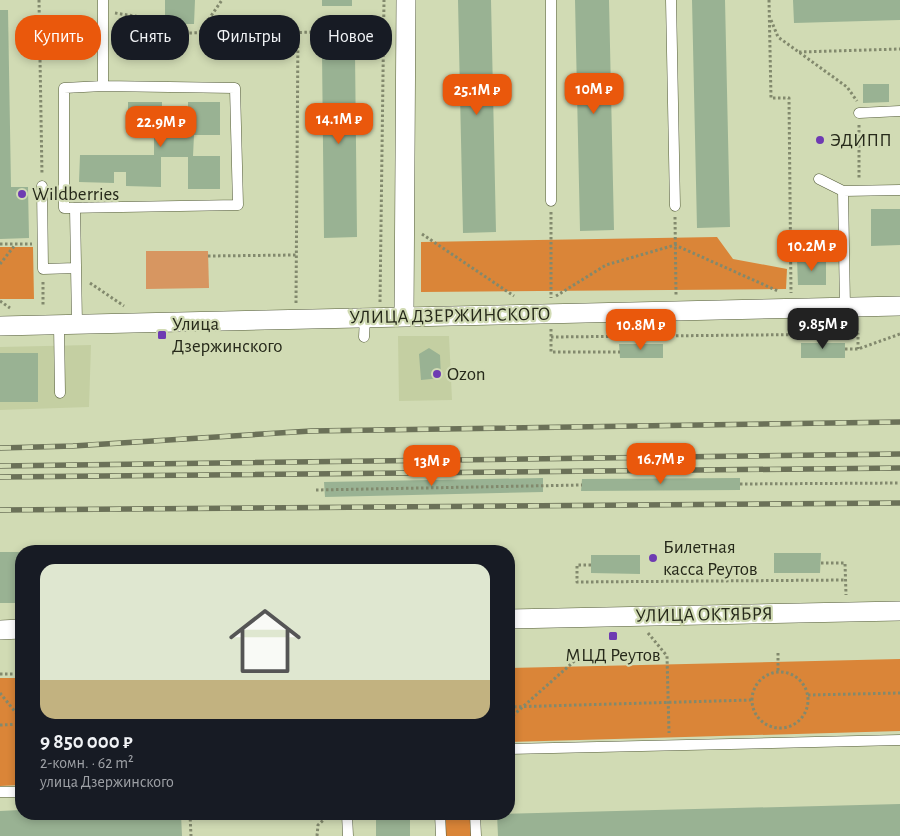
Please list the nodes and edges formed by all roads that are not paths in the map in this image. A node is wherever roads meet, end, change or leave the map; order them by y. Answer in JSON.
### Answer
{"nodes":[{"id":1,"x":406,"y":0,"type":"edge"},
{"id":2,"x":550,"y":0,"type":"edge"},
{"id":3,"x":671,"y":0,"type":"edge"},
{"id":4,"x":107,"y":4,"type":"edge"},
{"id":5,"x":103,"y":86,"type":"junction"},
{"id":6,"x":900,"y":111,"type":"edge"},
{"id":7,"x":859,"y":113,"type":"road end"},
{"id":8,"x":820,"y":179,"type":"dead end"},
{"id":9,"x":42,"y":186,"type":"road end"},
{"id":10,"x":900,"y":190,"type":"edge"},
{"id":11,"x":843,"y":191,"type":"junction"},
{"id":12,"x":551,"y":201,"type":"road end"},
{"id":13,"x":675,"y":206,"type":"road end"},
{"id":14,"x":76,"y":208,"type":"junction"},
{"id":15,"x":76,"y":268,"type":"junction"},
{"id":16,"x":900,"y":306,"type":"edge"},
{"id":17,"x":845,"y":307,"type":"junction"},
{"id":18,"x":404,"y":316,"type":"junction"},
{"id":19,"x":364,"y":318,"type":"junction"},
{"id":20,"x":68,"y":324,"type":"junction"},
{"id":21,"x":0,"y":326,"type":"edge"},
{"id":22,"x":364,"y":337,"type":"dead end"},
{"id":23,"x":60,"y":393,"type":"dead end"},
{"id":24,"x":900,"y":611,"type":"edge"},
{"id":25,"x":515,"y":619,"type":"edge"},
{"id":26,"x":15,"y":629,"type":"edge"},
{"id":27,"x":0,"y":630,"type":"edge"},
{"id":28,"x":900,"y":740,"type":"edge"},
{"id":29,"x":515,"y":749,"type":"edge"},
{"id":30,"x":0,"y":792,"type":"edge"},
{"id":31,"x":15,"y":792,"type":"edge"},
{"id":32,"x":348,"y":820,"type":"edge"},
{"id":33,"x":440,"y":820,"type":"edge"},
{"id":34,"x":475,"y":820,"type":"edge"},
{"id":35,"x":348,"y":836,"type":"edge"},
{"id":36,"x":441,"y":836,"type":"edge"},
{"id":37,"x":476,"y":836,"type":"edge"}],
"edges":[{"from":1,"to":18,"type":"street"},
{"from":2,"to":12,"type":"lane"},
{"from":3,"to":13,"type":"lane"},
{"from":4,"to":5,"type":"lane"},
{"from":5,"to":14,"type":"lane"},
{"from":5,"to":14,"type":"lane"},
{"from":6,"to":7,"type":"lane"},
{"from":8,"to":11,"type":"lane"},
{"from":9,"to":15,"type":"lane"},
{"from":10,"to":11,"type":"lane"},
{"from":11,"to":17,"type":"lane"},
{"from":14,"to":15,"type":"lane"},
{"from":15,"to":20,"type":"lane"},
{"from":16,"to":17,"type":"street","name":"УЛИЦА ДЗЕРЖИНСКОГО"},
{"from":17,"to":18,"type":"street","name":"УЛИЦА ДЗЕРЖИНСКОГО"},
{"from":18,"to":19,"type":"street","name":"УЛИЦА ДЗЕРЖИНСКОГО"},
{"from":19,"to":20,"type":"street","name":"УЛИЦА ДЗЕРЖИНСКОГО"},
{"from":19,"to":22,"type":"lane"},
{"from":20,"to":21,"type":"street","name":"УЛИЦА ДЗЕРЖИНСКОГО"},
{"from":20,"to":23,"type":"lane"},
{"from":24,"to":25,"type":"street","name":"УЛИЦА ОКТЯБРЯ"},
{"from":26,"to":27,"type":"street"},
{"from":28,"to":29,"type":"lane"},
{"from":30,"to":31,"type":"lane"},
{"from":32,"to":35,"type":"lane"},
{"from":33,"to":36,"type":"lane"},
{"from":34,"to":37,"type":"lane"}]}
